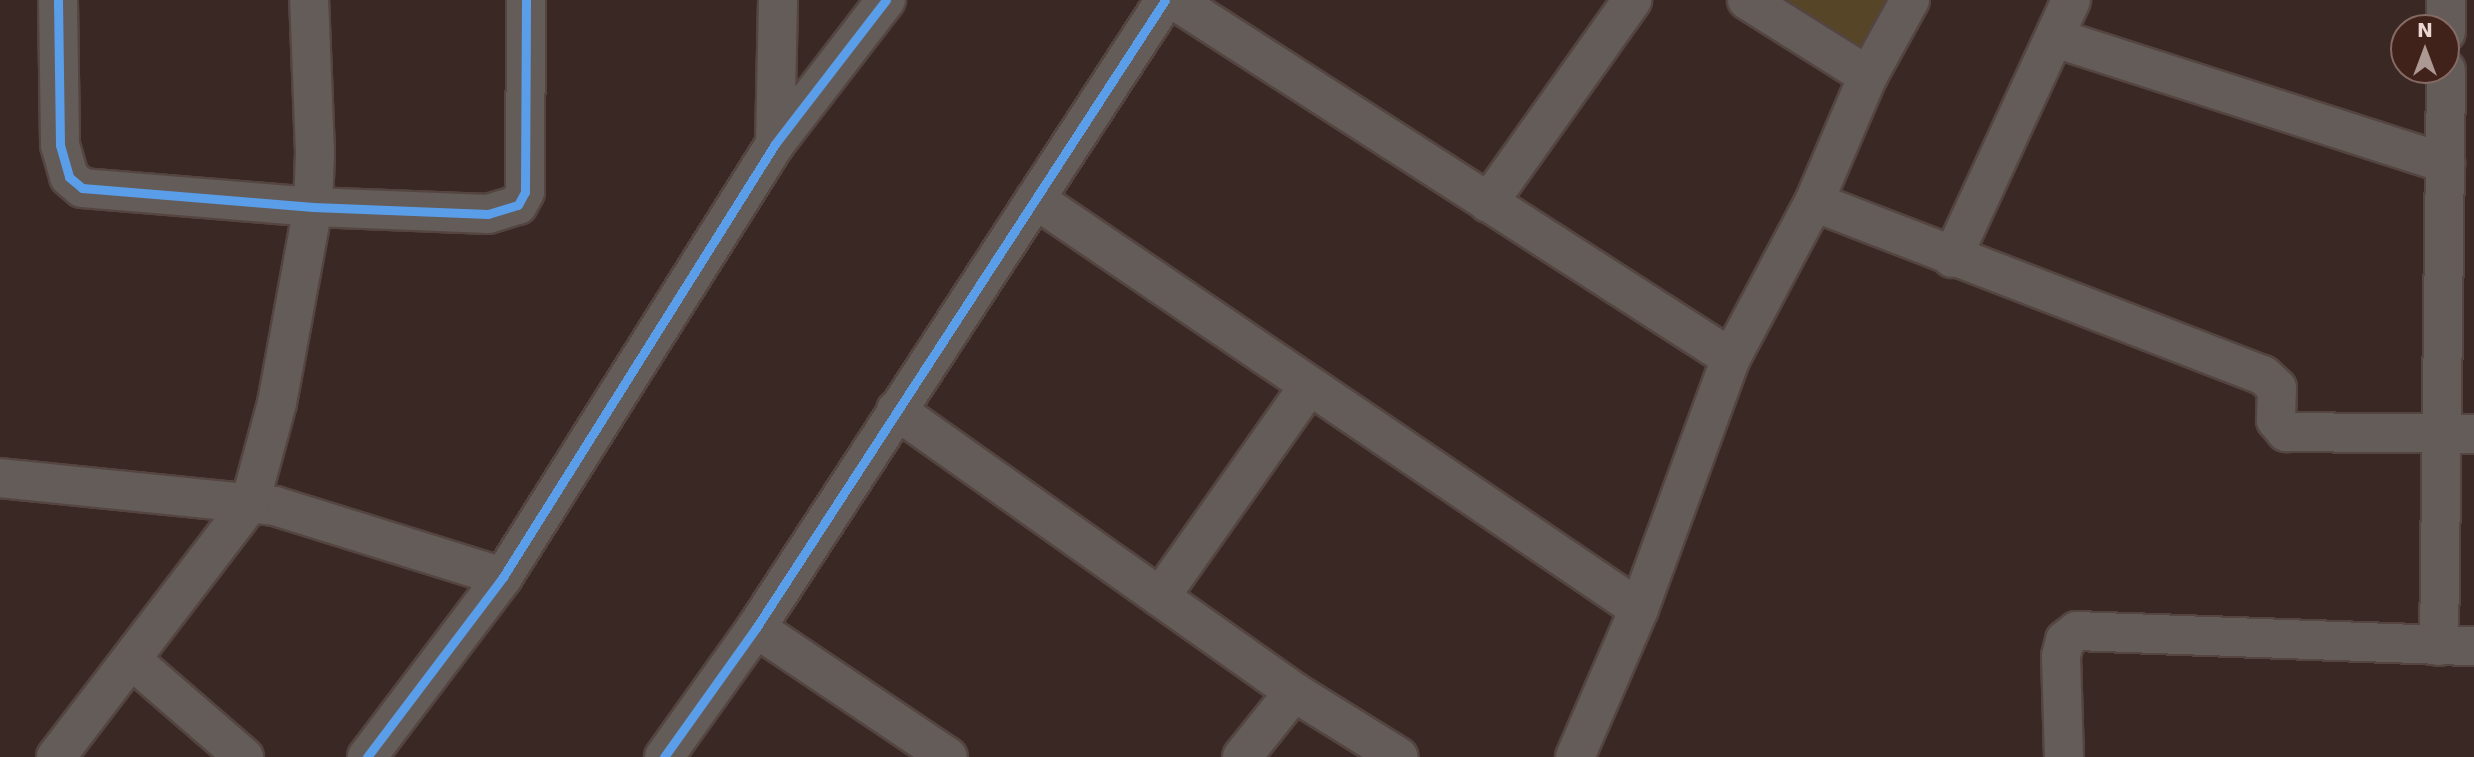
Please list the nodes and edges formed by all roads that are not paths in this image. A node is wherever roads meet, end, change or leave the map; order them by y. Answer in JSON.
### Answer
{"nodes":[{"id":1,"x":58,"y":0,"type":"edge"},
{"id":2,"x":309,"y":0,"type":"edge"},
{"id":3,"x":526,"y":0,"type":"edge"},
{"id":4,"x":778,"y":0,"type":"edge"},
{"id":5,"x":886,"y":0,"type":"edge"},
{"id":6,"x":1165,"y":0,"type":"edge"},
{"id":7,"x":1174,"y":0,"type":"edge"},
{"id":8,"x":1632,"y":0,"type":"edge"},
{"id":9,"x":1747,"y":0,"type":"edge"},
{"id":10,"x":1910,"y":0,"type":"edge"},
{"id":11,"x":2071,"y":0,"type":"edge"},
{"id":12,"x":2055,"y":38,"type":"junction"},
{"id":13,"x":1868,"y":76,"type":"junction"},
{"id":14,"x":2446,"y":84,"type":"edge"},
{"id":15,"x":775,"y":144,"type":"junction"},
{"id":16,"x":2445,"y":163,"type":"junction"},
{"id":17,"x":1035,"y":199,"type":"junction"},
{"id":18,"x":1489,"y":202,"type":"junction"},
{"id":19,"x":1814,"y":202,"type":"junction"},
{"id":20,"x":313,"y":207,"type":"junction"},
{"id":21,"x":1952,"y":258,"type":"junction"},
{"id":22,"x":1731,"y":358,"type":"junction"},
{"id":23,"x":1309,"y":386,"type":"junction"},
{"id":24,"x":896,"y":410,"type":"junction"},
{"id":25,"x":2458,"y":434,"type":"edge"},
{"id":26,"x":0,"y":478,"type":"edge"},
{"id":27,"x":250,"y":503,"type":"junction"},
{"id":28,"x":503,"y":577,"type":"junction"},
{"id":29,"x":1160,"y":597,"type":"junction"},
{"id":30,"x":1639,"y":609,"type":"junction"},
{"id":31,"x":756,"y":628,"type":"junction"},
{"id":32,"x":2456,"y":646,"type":"edge"},
{"id":33,"x":133,"y":661,"type":"junction"},
{"id":34,"x":1294,"y":692,"type":"junction"},
{"id":35,"x":56,"y":757,"type":"edge"},
{"id":36,"x":244,"y":757,"type":"edge"},
{"id":37,"x":368,"y":757,"type":"edge"},
{"id":38,"x":664,"y":757,"type":"edge"},
{"id":39,"x":948,"y":757,"type":"edge"},
{"id":40,"x":1242,"y":757,"type":"edge"},
{"id":41,"x":1399,"y":757,"type":"edge"},
{"id":42,"x":1575,"y":757,"type":"edge"},
{"id":43,"x":2064,"y":757,"type":"edge"}],
"edges":[{"from":1,"to":20,"type":"street"},
{"from":2,"to":20,"type":"street"},
{"from":3,"to":20,"type":"street"},
{"from":4,"to":15,"type":"street"},
{"from":5,"to":15,"type":"street"},
{"from":6,"to":17,"type":"street"},
{"from":7,"to":18,"type":"street"},
{"from":8,"to":18,"type":"street"},
{"from":9,"to":13,"type":"street"},
{"from":10,"to":13,"type":"street"},
{"from":11,"to":12,"type":"street"},
{"from":12,"to":16,"type":"street"},
{"from":12,"to":21,"type":"street"},
{"from":13,"to":19,"type":"street"},
{"from":14,"to":16,"type":"street"},
{"from":15,"to":28,"type":"street"},
{"from":16,"to":25,"type":"street"},
{"from":17,"to":23,"type":"street"},
{"from":17,"to":24,"type":"street"},
{"from":18,"to":22,"type":"street"},
{"from":19,"to":21,"type":"street"},
{"from":19,"to":22,"type":"street"},
{"from":20,"to":27,"type":"street"},
{"from":21,"to":25,"type":"street"},
{"from":22,"to":30,"type":"street"},
{"from":23,"to":29,"type":"street"},
{"from":23,"to":30,"type":"street"},
{"from":24,"to":29,"type":"street"},
{"from":24,"to":31,"type":"street"},
{"from":25,"to":32,"type":"street"},
{"from":26,"to":27,"type":"street"},
{"from":27,"to":28,"type":"street"},
{"from":27,"to":33,"type":"street"},
{"from":28,"to":37,"type":"street"},
{"from":29,"to":34,"type":"street"},
{"from":30,"to":42,"type":"street"},
{"from":31,"to":38,"type":"street"},
{"from":31,"to":39,"type":"street"},
{"from":32,"to":43,"type":"street"},
{"from":33,"to":35,"type":"street"},
{"from":33,"to":36,"type":"street"},
{"from":34,"to":40,"type":"street"},
{"from":34,"to":41,"type":"street"}]}
